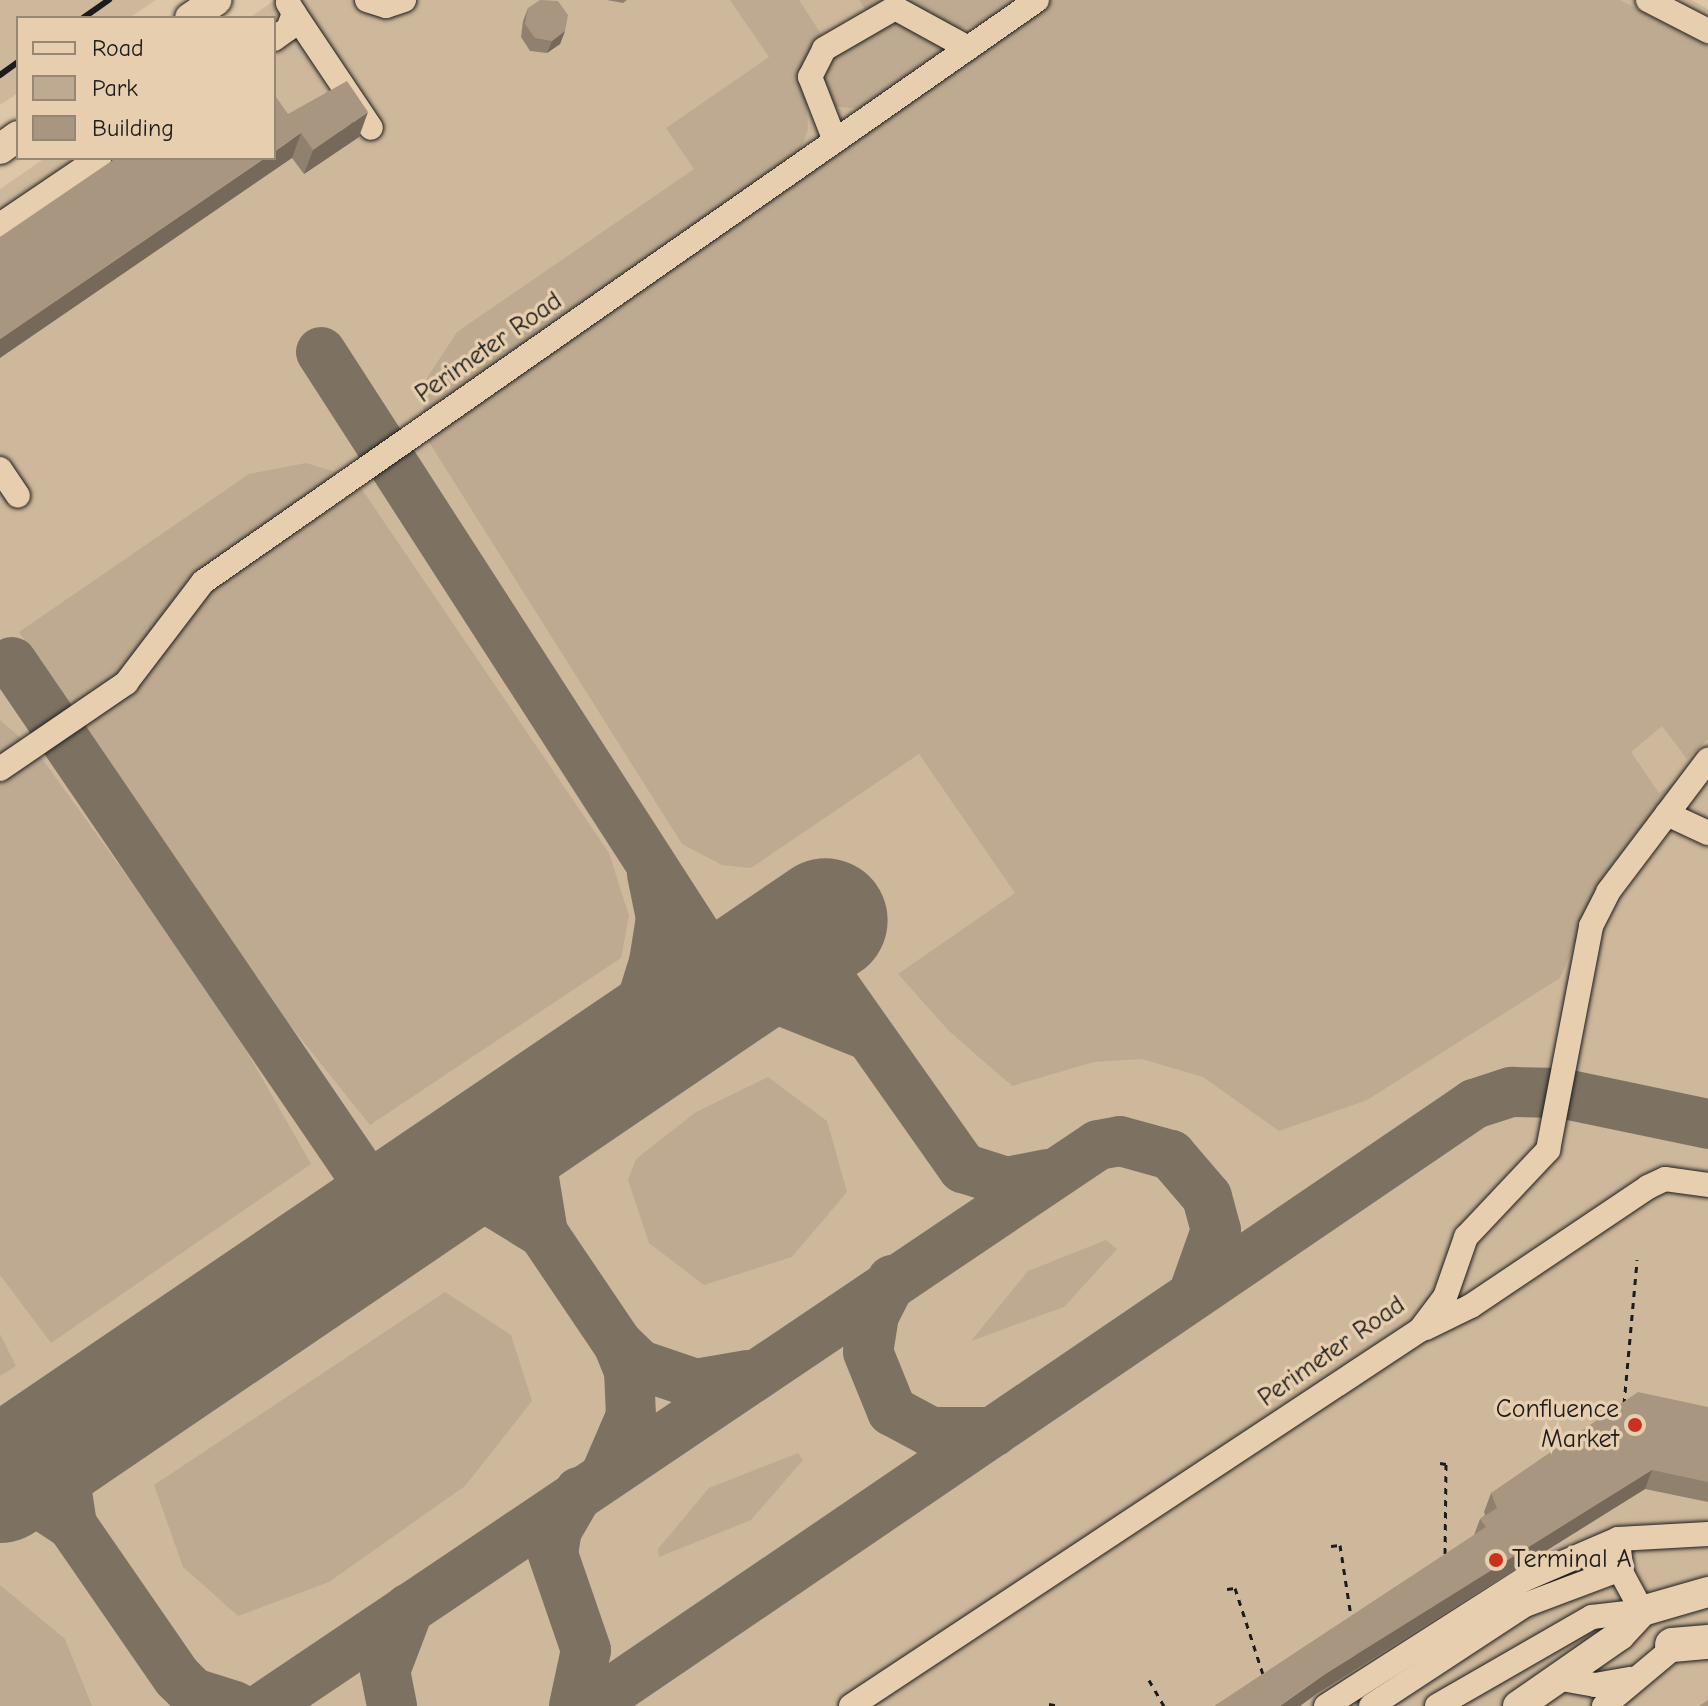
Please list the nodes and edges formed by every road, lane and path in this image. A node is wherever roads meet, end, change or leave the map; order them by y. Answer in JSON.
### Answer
{"nodes":[{"id":1,"x":217,"y":0,"type":"edge"},
{"id":2,"x":367,"y":0,"type":"edge"},
{"id":3,"x":404,"y":0,"type":"edge"},
{"id":4,"x":1037,"y":0,"type":"edge"},
{"id":5,"x":1648,"y":0,"type":"edge"},
{"id":6,"x":290,"y":7,"type":"edge"},
{"id":7,"x":193,"y":16,"type":"edge"},
{"id":8,"x":1708,"y":31,"type":"edge"},
{"id":9,"x":276,"y":35,"type":"edge"},
{"id":10,"x":968,"y":48,"type":"junction"},
{"id":11,"x":342,"y":85,"type":"junction"},
{"id":12,"x":320,"y":100,"type":"edge"},
{"id":13,"x":371,"y":128,"type":"edge"},
{"id":14,"x":835,"y":141,"type":"junction"},
{"id":15,"x":96,"y":160,"type":"edge"},
{"id":16,"x":0,"y":225,"type":"edge"},
{"id":17,"x":0,"y":469,"type":"edge"},
{"id":18,"x":18,"y":496,"type":"dead end"},
{"id":19,"x":1708,"y":760,"type":"edge"},
{"id":20,"x":0,"y":769,"type":"edge"},
{"id":21,"x":1667,"y":814,"type":"junction"},
{"id":22,"x":1708,"y":833,"type":"edge"},
{"id":23,"x":1708,"y":1185,"type":"edge"},
{"id":24,"x":1637,"y":1260,"type":"dead end"},
{"id":25,"x":1420,"y":1330,"type":"junction"},
{"id":26,"x":1624,"y":1404,"type":"junction"},
{"id":27,"x":1638,"y":1407,"type":"edge"},
{"id":28,"x":1613,"y":1411,"type":"edge"},
{"id":29,"x":1440,"y":1463,"type":"dead end"},
{"id":30,"x":1708,"y":1534,"type":"edge"},
{"id":31,"x":1618,"y":1539,"type":"junction"},
{"id":32,"x":1331,"y":1546,"type":"dead end"},
{"id":33,"x":1453,"y":1563,"type":"edge"},
{"id":34,"x":1621,"y":1569,"type":"junction"},
{"id":35,"x":1227,"y":1589,"type":"dead end"},
{"id":36,"x":1708,"y":1592,"type":"edge"},
{"id":37,"x":1642,"y":1611,"type":"junction"},
{"id":38,"x":1356,"y":1627,"type":"edge"},
{"id":39,"x":1708,"y":1627,"type":"edge"},
{"id":40,"x":1708,"y":1642,"type":"edge"},
{"id":41,"x":1672,"y":1645,"type":"junction"},
{"id":42,"x":1556,"y":1678,"type":"junction"},
{"id":43,"x":1630,"y":1679,"type":"junction"},
{"id":44,"x":1149,"y":1680,"type":"dead end"},
{"id":45,"x":1269,"y":1684,"type":"edge"},
{"id":46,"x":1446,"y":1703,"type":"edge"},
{"id":47,"x":1049,"y":1704,"type":"dead end"},
{"id":48,"x":851,"y":1706,"type":"edge"},
{"id":49,"x":1060,"y":1706,"type":"edge"},
{"id":50,"x":1164,"y":1706,"type":"edge"},
{"id":51,"x":1326,"y":1706,"type":"edge"},
{"id":52,"x":1371,"y":1706,"type":"edge"},
{"id":53,"x":1518,"y":1706,"type":"edge"},
{"id":54,"x":1586,"y":1706,"type":"edge"},
{"id":55,"x":1604,"y":1706,"type":"edge"},
{"id":56,"x":1611,"y":1706,"type":"edge"}],
"edges":[{"from":1,"to":7,"type":"main road"},
{"from":2,"to":3,"type":"street"},
{"from":4,"to":10,"type":"street","name":"Perimeter Road"},
{"from":5,"to":8,"type":"street"},
{"from":6,"to":9,"type":"street"},
{"from":6,"to":11,"type":"street"},
{"from":10,"to":14,"type":"street","name":"Perimeter Road"},
{"from":10,"to":14,"type":"street"},
{"from":11,"to":12,"type":"street"},
{"from":11,"to":13,"type":"street"},
{"from":14,"to":20,"type":"street","name":"Perimeter Road"},
{"from":15,"to":16,"type":"street"},
{"from":17,"to":18,"type":"street"},
{"from":19,"to":21,"type":"street","name":"Perimeter Road"},
{"from":21,"to":22,"type":"street"},
{"from":21,"to":25,"type":"street","name":"Perimeter Road"},
{"from":23,"to":25,"type":"street"},
{"from":24,"to":26,"type":"path"},
{"from":25,"to":48,"type":"street","name":"Perimeter Road"},
{"from":26,"to":27,"type":"path"},
{"from":26,"to":28,"type":"path"},
{"from":29,"to":33,"type":"path"},
{"from":30,"to":31,"type":"street"},
{"from":31,"to":34,"type":"street"},
{"from":31,"to":51,"type":"street"},
{"from":32,"to":38,"type":"path"},
{"from":34,"to":37,"type":"street"},
{"from":34,"to":52,"type":"street"},
{"from":35,"to":45,"type":"path"},
{"from":36,"to":37,"type":"main road"},
{"from":37,"to":42,"type":"main road"},
{"from":37,"to":46,"type":"street"},
{"from":39,"to":41,"type":"street"},
{"from":40,"to":41,"type":"highway"},
{"from":41,"to":43,"type":"street"},
{"from":42,"to":43,"type":"street"},
{"from":42,"to":53,"type":"main road"},
{"from":43,"to":54,"type":"street"},
{"from":43,"to":55,"type":"street"},
{"from":43,"to":56,"type":"street"},
{"from":44,"to":50,"type":"path"},
{"from":47,"to":49,"type":"path"}]}
